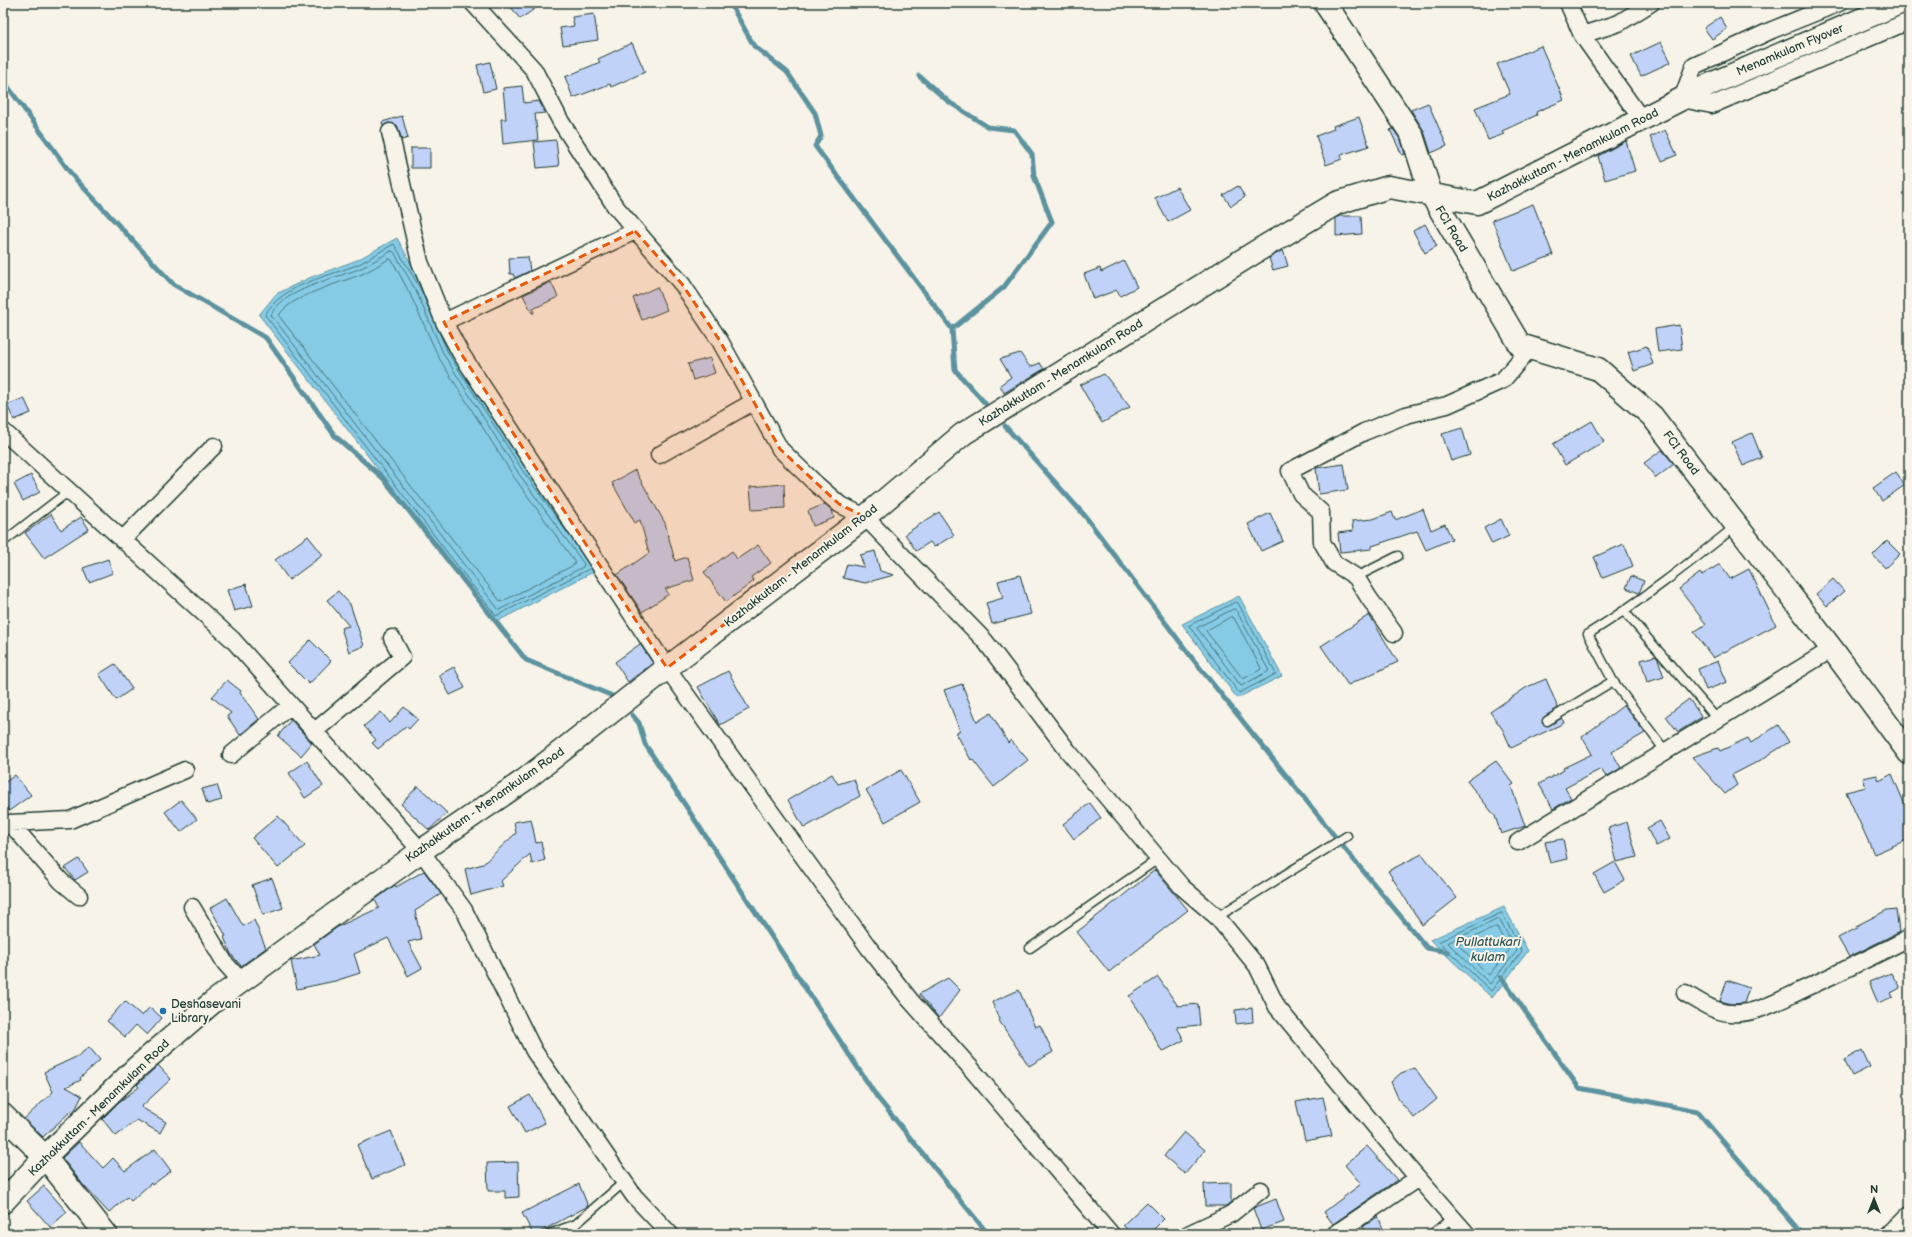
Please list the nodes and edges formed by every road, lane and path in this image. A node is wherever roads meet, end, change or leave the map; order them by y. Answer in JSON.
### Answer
{"nodes":[{"id":1,"x":1325,"y":3,"type":"edge"},
{"id":2,"x":1568,"y":3,"type":"edge"},
{"id":3,"x":1651,"y":3,"type":"edge"},
{"id":4,"x":1839,"y":3,"type":"edge"},
{"id":5,"x":1900,"y":3,"type":"edge"},
{"id":6,"x":481,"y":5,"type":"edge"},
{"id":7,"x":1909,"y":21,"type":"edge"},
{"id":8,"x":1582,"y":35,"type":"junction"},
{"id":9,"x":1682,"y":99,"type":"junction"},
{"id":10,"x":1642,"y":120,"type":"junction"},
{"id":11,"x":390,"y":132,"type":"dead end"},
{"id":12,"x":1430,"y":194,"type":"junction"},
{"id":13,"x":635,"y":231,"type":"junction"},
{"id":14,"x":444,"y":322,"type":"junction"},
{"id":15,"x":1530,"y":348,"type":"junction"},
{"id":16,"x":753,"y":402,"type":"junction"},
{"id":17,"x":3,"y":430,"type":"edge"},
{"id":18,"x":214,"y":446,"type":"dead end"},
{"id":19,"x":659,"y":455,"type":"dead end"},
{"id":20,"x":69,"y":491,"type":"junction"},
{"id":21,"x":865,"y":517,"type":"junction"},
{"id":22,"x":1736,"y":525,"type":"junction"},
{"id":23,"x":122,"y":540,"type":"junction"},
{"id":24,"x":3,"y":542,"type":"edge"},
{"id":25,"x":1398,"y":556,"type":"dead end"},
{"id":26,"x":1356,"y":576,"type":"junction"},
{"id":27,"x":1624,"y":611,"type":"junction"},
{"id":28,"x":1394,"y":633,"type":"dead end"},
{"id":29,"x":392,"y":638,"type":"dead end"},
{"id":30,"x":1832,"y":649,"type":"junction"},
{"id":31,"x":667,"y":668,"type":"junction"},
{"id":32,"x":1613,"y":681,"type":"junction"},
{"id":33,"x":291,"y":704,"type":"junction"},
{"id":34,"x":1718,"y":720,"type":"junction"},
{"id":35,"x":1547,"y":721,"type":"dead end"},
{"id":36,"x":315,"y":731,"type":"junction"},
{"id":37,"x":1666,"y":752,"type":"junction"},
{"id":38,"x":1909,"y":754,"type":"edge"},
{"id":39,"x":231,"y":755,"type":"dead end"},
{"id":40,"x":186,"y":770,"type":"dead end"},
{"id":41,"x":7,"y":825,"type":"edge"},
{"id":42,"x":1347,"y":836,"type":"dead end"},
{"id":43,"x":1518,"y":842,"type":"dead end"},
{"id":44,"x":421,"y":851,"type":"junction"},
{"id":45,"x":1158,"y":858,"type":"junction"},
{"id":46,"x":79,"y":896,"type":"dead end"},
{"id":47,"x":192,"y":907,"type":"dead end"},
{"id":48,"x":1217,"y":917,"type":"junction"},
{"id":49,"x":1909,"y":938,"type":"edge"},
{"id":50,"x":1030,"y":948,"type":"dead end"},
{"id":51,"x":241,"y":981,"type":"junction"},
{"id":52,"x":1684,"y":993,"type":"dead end"},
{"id":53,"x":3,"y":1115,"type":"edge"},
{"id":54,"x":45,"y":1157,"type":"junction"},
{"id":55,"x":1418,"y":1178,"type":"junction"},
{"id":56,"x":624,"y":1182,"type":"junction"},
{"id":57,"x":1261,"y":1190,"type":"dead end"},
{"id":58,"x":3,"y":1202,"type":"edge"},
{"id":59,"x":1909,"y":1214,"type":"edge"},
{"id":60,"x":1453,"y":1217,"type":"junction"},
{"id":61,"x":106,"y":1234,"type":"edge"},
{"id":62,"x":549,"y":1234,"type":"edge"},
{"id":63,"x":670,"y":1234,"type":"edge"},
{"id":64,"x":1111,"y":1234,"type":"edge"},
{"id":65,"x":1188,"y":1234,"type":"edge"},
{"id":66,"x":1334,"y":1234,"type":"edge"},
{"id":67,"x":1432,"y":1234,"type":"edge"},
{"id":68,"x":1467,"y":1234,"type":"edge"},
{"id":69,"x":1889,"y":1234,"type":"edge"}],
"edges":[{"from":1,"to":12,"type":"main road","name":"FCI Road"},
{"from":2,"to":8,"type":"street"},
{"from":3,"to":8,"type":"street"},
{"from":4,"to":9,"type":"street"},
{"from":5,"to":9,"type":"main road","name":"Menamkulam Flyover"},
{"from":6,"to":13,"type":"street"},
{"from":7,"to":9,"type":"street"},
{"from":8,"to":10,"type":"street"},
{"from":9,"to":10,"type":"main road","name":"Kazhakkuttam - Menamkulam Road"},
{"from":10,"to":12,"type":"main road","name":"Kazhakkuttam - Menamkulam Road"},
{"from":11,"to":14,"type":"street"},
{"from":12,"to":15,"type":"main road","name":"FCI Road"},
{"from":12,"to":21,"type":"main road","name":"Kazhakkuttam - Menamkulam Road"},
{"from":13,"to":14,"type":"street"},
{"from":13,"to":16,"type":"street"},
{"from":14,"to":31,"type":"street"},
{"from":15,"to":22,"type":"main road","name":"FCI Road"},
{"from":15,"to":26,"type":"street"},
{"from":16,"to":19,"type":"street"},
{"from":16,"to":21,"type":"street"},
{"from":17,"to":20,"type":"street"},
{"from":18,"to":23,"type":"street"},
{"from":20,"to":23,"type":"street"},
{"from":20,"to":24,"type":"lane"},
{"from":21,"to":31,"type":"main road","name":"Kazhakkuttam - Menamkulam Road"},
{"from":21,"to":45,"type":"street"},
{"from":22,"to":27,"type":"lane"},
{"from":22,"to":30,"type":"main road","name":"FCI Road"},
{"from":23,"to":33,"type":"street"},
{"from":25,"to":26,"type":"lane"},
{"from":26,"to":28,"type":"street"},
{"from":27,"to":32,"type":"lane"},
{"from":27,"to":34,"type":"lane"},
{"from":29,"to":36,"type":"street"},
{"from":30,"to":34,"type":"street"},
{"from":30,"to":38,"type":"main road","name":"FCI Road"},
{"from":31,"to":44,"type":"main road","name":"Kazhakkuttam - Menamkulam Road"},
{"from":31,"to":64,"type":"street"},
{"from":32,"to":35,"type":"lane"},
{"from":32,"to":37,"type":"lane"},
{"from":33,"to":36,"type":"street"},
{"from":33,"to":39,"type":"street"},
{"from":34,"to":37,"type":"street"},
{"from":36,"to":44,"type":"street"},
{"from":37,"to":43,"type":"street"},
{"from":40,"to":41,"type":"street"},
{"from":41,"to":46,"type":"street"},
{"from":42,"to":48,"type":"lane"},
{"from":44,"to":51,"type":"main road","name":"Kazhakkuttam - Menamkulam Road"},
{"from":44,"to":56,"type":"street"},
{"from":45,"to":48,"type":"street"},
{"from":45,"to":50,"type":"lane"},
{"from":47,"to":51,"type":"street"},
{"from":48,"to":55,"type":"street"},
{"from":49,"to":52,"type":"street"},
{"from":51,"to":54,"type":"main road","name":"Kazhakkuttam - Menamkulam Road"},
{"from":53,"to":54,"type":"main road"},
{"from":54,"to":58,"type":"main road","name":"Kazhakkuttam - Menamkulam Road"},
{"from":54,"to":61,"type":"main road"},
{"from":55,"to":60,"type":"street"},
{"from":55,"to":66,"type":"street"},
{"from":56,"to":62,"type":"lane"},
{"from":56,"to":63,"type":"street"},
{"from":57,"to":65,"type":"street"},
{"from":59,"to":69,"type":"street"},
{"from":60,"to":67,"type":"lane"},
{"from":60,"to":68,"type":"street"}]}
